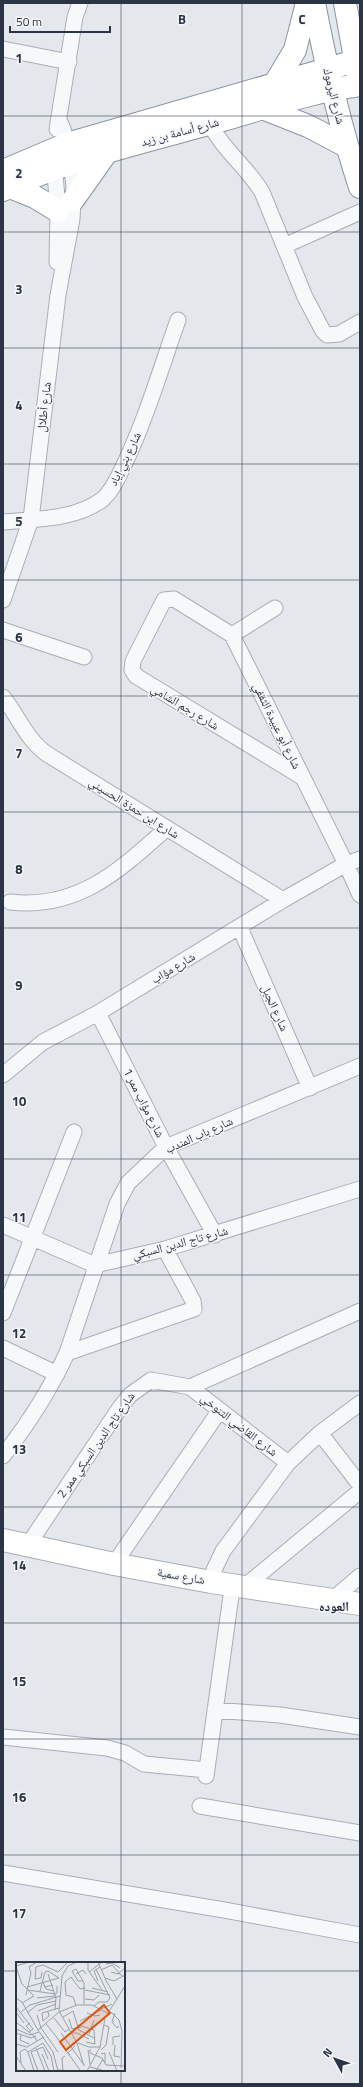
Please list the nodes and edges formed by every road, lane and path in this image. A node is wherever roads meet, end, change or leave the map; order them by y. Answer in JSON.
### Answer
{"nodes":[{"id":1,"x":80,"y":3,"type":"edge"},
{"id":2,"x":307,"y":3,"type":"edge"},
{"id":3,"x":314,"y":3,"type":"edge"},
{"id":4,"x":345,"y":3,"type":"edge"},
{"id":5,"x":3,"y":49,"type":"edge"},
{"id":6,"x":69,"y":62,"type":"junction"},
{"id":7,"x":355,"y":62,"type":"junction"},
{"id":8,"x":330,"y":79,"type":"junction"},
{"id":9,"x":274,"y":85,"type":"junction"},
{"id":10,"x":360,"y":85,"type":"edge"},
{"id":11,"x":265,"y":109,"type":"junction"},
{"id":12,"x":210,"y":124,"type":"junction"},
{"id":13,"x":346,"y":146,"type":"junction"},
{"id":14,"x":107,"y":152,"type":"junction"},
{"id":15,"x":62,"y":157,"type":"junction"},
{"id":16,"x":5,"y":182,"type":"edge"},
{"id":17,"x":360,"y":187,"type":"edge"},
{"id":18,"x":66,"y":206,"type":"junction"},
{"id":19,"x":360,"y":212,"type":"edge"},
{"id":20,"x":284,"y":246,"type":"junction"},
{"id":21,"x":178,"y":320,"type":"dead end"},
{"id":22,"x":360,"y":322,"type":"edge"},
{"id":23,"x":31,"y":519,"type":"junction"},
{"id":24,"x":3,"y":522,"type":"edge"},
{"id":25,"x":3,"y":600,"type":"edge"},
{"id":26,"x":275,"y":608,"type":"dead end"},
{"id":27,"x":3,"y":630,"type":"edge"},
{"id":28,"x":232,"y":635,"type":"junction"},
{"id":29,"x":84,"y":657,"type":"dead end"},
{"id":30,"x":3,"y":697,"type":"edge"},
{"id":31,"x":302,"y":777,"type":"junction"},
{"id":32,"x":167,"y":828,"type":"junction"},
{"id":33,"x":353,"y":861,"type":"edge"},
{"id":34,"x":360,"y":895,"type":"edge"},
{"id":35,"x":283,"y":900,"type":"junction"},
{"id":36,"x":10,"y":902,"type":"dead end"},
{"id":37,"x":240,"y":928,"type":"junction"},
{"id":38,"x":98,"y":1013,"type":"junction"},
{"id":39,"x":360,"y":1066,"type":"edge"},
{"id":40,"x":3,"y":1075,"type":"edge"},
{"id":41,"x":310,"y":1088,"type":"junction"},
{"id":42,"x":74,"y":1132,"type":"dead end"},
{"id":43,"x":166,"y":1147,"type":"junction"},
{"id":44,"x":360,"y":1189,"type":"edge"},
{"id":45,"x":3,"y":1225,"type":"edge"},
{"id":46,"x":215,"y":1234,"type":"junction"},
{"id":47,"x":33,"y":1237,"type":"junction"},
{"id":48,"x":165,"y":1249,"type":"junction"},
{"id":49,"x":95,"y":1265,"type":"junction"},
{"id":50,"x":360,"y":1310,"type":"edge"},
{"id":51,"x":3,"y":1313,"type":"edge"},
{"id":52,"x":3,"y":1348,"type":"edge"},
{"id":53,"x":67,"y":1353,"type":"junction"},
{"id":54,"x":58,"y":1374,"type":"junction"},
{"id":55,"x":190,"y":1387,"type":"junction"},
{"id":56,"x":360,"y":1403,"type":"edge"},
{"id":57,"x":220,"y":1410,"type":"junction"},
{"id":58,"x":320,"y":1433,"type":"junction"},
{"id":59,"x":3,"y":1456,"type":"edge"},
{"id":60,"x":288,"y":1463,"type":"junction"},
{"id":61,"x":360,"y":1486,"type":"edge"},
{"id":62,"x":360,"y":1491,"type":"edge"},
{"id":63,"x":3,"y":1540,"type":"edge"},
{"id":64,"x":28,"y":1545,"type":"junction"},
{"id":65,"x":3,"y":1551,"type":"edge"},
{"id":66,"x":114,"y":1564,"type":"junction"},
{"id":67,"x":360,"y":1576,"type":"edge"},
{"id":68,"x":211,"y":1582,"type":"junction"},
{"id":69,"x":238,"y":1591,"type":"junction"},
{"id":70,"x":332,"y":1600,"type":"junction"},
{"id":71,"x":360,"y":1604,"type":"edge"},
{"id":72,"x":360,"y":1614,"type":"edge"},
{"id":73,"x":215,"y":1710,"type":"junction"},
{"id":74,"x":360,"y":1727,"type":"edge"},
{"id":75,"x":3,"y":1737,"type":"edge"},
{"id":76,"x":200,"y":1806,"type":"dead end"},
{"id":77,"x":360,"y":1833,"type":"edge"},
{"id":78,"x":3,"y":1873,"type":"edge"},
{"id":79,"x":360,"y":1935,"type":"edge"}],
"edges":[{"from":1,"to":6,"type":"street"},
{"from":2,"to":9,"type":"main road"},
{"from":3,"to":8,"type":"main road","name":"شارع اليرموك"},
{"from":4,"to":7,"type":"main road"},
{"from":5,"to":6,"type":"street"},
{"from":6,"to":15,"type":"street","name":"شارع أطلال"},
{"from":7,"to":8,"type":"main road","name":"شارع أسامة بن زيد"},
{"from":7,"to":10,"type":"main road"},
{"from":8,"to":9,"type":"main road","name":"شارع أسامة بن زيد"},
{"from":8,"to":10,"type":"main road","name":"شارع أسامة بن زيد"},
{"from":8,"to":11,"type":"main road","name":"شارع أسامة بن زيد"},
{"from":8,"to":13,"type":"main road","name":"شارع اليرموك"},
{"from":9,"to":15,"type":"main road","name":"شارع أسامة بن زيد"},
{"from":11,"to":12,"type":"main road","name":"شارع أسامة بن زيد"},
{"from":11,"to":13,"type":"main road"},
{"from":12,"to":14,"type":"main road","name":"شارع أسامة بن زيد"},
{"from":12,"to":20,"type":"street"},
{"from":13,"to":17,"type":"main road","name":"شارع اليرموك"},
{"from":14,"to":15,"type":"main road","name":"شارع أسامة بن زيد"},
{"from":14,"to":18,"type":"main road"},
{"from":15,"to":16,"type":"main road","name":"شارع أسامة بن زيد"},
{"from":15,"to":18,"type":"street","name":"شارع أطلال"},
{"from":16,"to":18,"type":"main road"},
{"from":18,"to":23,"type":"street","name":"شارع أطلال"},
{"from":19,"to":20,"type":"street"},
{"from":20,"to":22,"type":"street"},
{"from":21,"to":23,"type":"street","name":"شارع بني إياد"},
{"from":23,"to":24,"type":"street","name":"شارع بني إياد"},
{"from":23,"to":25,"type":"street","name":"شارع أطلال"},
{"from":26,"to":28,"type":"street"},
{"from":27,"to":29,"type":"street"},
{"from":28,"to":31,"type":"street","name":"شارع أبو عبيدة الثقفي"},
{"from":28,"to":31,"type":"street","name":"شارع رجم الشامي"},
{"from":30,"to":32,"type":"street","name":"شارع ابن حمزة الحسيني"},
{"from":31,"to":33,"type":"street","name":"شارع أبو عبيدة الثقفي"},
{"from":32,"to":35,"type":"street","name":"شارع ابن حمزة الحسيني"},
{"from":32,"to":36,"type":"street"},
{"from":33,"to":34,"type":"street","name":"شارع أبو عبيدة الثقفي"},
{"from":33,"to":35,"type":"street","name":"شارع مؤاب"},
{"from":35,"to":37,"type":"street","name":"شارع مؤاب"},
{"from":37,"to":38,"type":"street","name":"شارع مؤاب"},
{"from":37,"to":41,"type":"street","name":"شارع الجبل"},
{"from":38,"to":40,"type":"street","name":"شارع مؤاب"},
{"from":38,"to":43,"type":"street","name":"شارع مؤاب ممر 1"},
{"from":39,"to":41,"type":"street","name":"شارع باب المندب"},
{"from":41,"to":43,"type":"street","name":"شارع باب المندب"},
{"from":42,"to":47,"type":"street"},
{"from":43,"to":46,"type":"street","name":"شارع مؤاب ممر 1"},
{"from":43,"to":49,"type":"street","name":"شارع باب المندب"},
{"from":44,"to":46,"type":"street","name":"شارع تاج الدين السبكي"},
{"from":45,"to":47,"type":"street"},
{"from":46,"to":48,"type":"street","name":"شارع تاج الدين السبكي"},
{"from":47,"to":49,"type":"street"},
{"from":47,"to":51,"type":"street"},
{"from":48,"to":49,"type":"street","name":"شارع تاج الدين السبكي"},
{"from":48,"to":53,"type":"street"},
{"from":49,"to":53,"type":"street","name":"شارع باب المندب"},
{"from":50,"to":55,"type":"street"},
{"from":52,"to":54,"type":"street"},
{"from":53,"to":54,"type":"street","name":"شارع باب المندب"},
{"from":54,"to":59,"type":"street","name":"شارع باب المندب"},
{"from":55,"to":57,"type":"street","name":"شارع القاضي التنوخي"},
{"from":55,"to":64,"type":"street","name":"شارع تاج الدين السبكي ممر 2"},
{"from":56,"to":58,"type":"street"},
{"from":57,"to":60,"type":"street","name":"شارع القاضي التنوخي"},
{"from":57,"to":66,"type":"street"},
{"from":58,"to":60,"type":"street"},
{"from":58,"to":61,"type":"street"},
{"from":60,"to":68,"type":"street"},
{"from":62,"to":69,"type":"street"},
{"from":63,"to":64,"type":"main road","name":"شارع سمية"},
{"from":64,"to":66,"type":"main road","name":"شارع سمية"},
{"from":65,"to":69,"type":"main road","name":"شارع سمية"},
{"from":66,"to":68,"type":"main road","name":"شارع سمية"},
{"from":67,"to":70,"type":"street"},
{"from":68,"to":69,"type":"main road","name":"شارع سمية"},
{"from":69,"to":70,"type":"main road","name":"شارع سمية"},
{"from":69,"to":72,"type":"main road","name":"شارع سمية"},
{"from":69,"to":73,"type":"street"},
{"from":70,"to":71,"type":"main road","name":"شارع سمية"},
{"from":73,"to":74,"type":"street"},
{"from":73,"to":75,"type":"street"},
{"from":76,"to":77,"type":"street"},
{"from":78,"to":79,"type":"street"}]}
